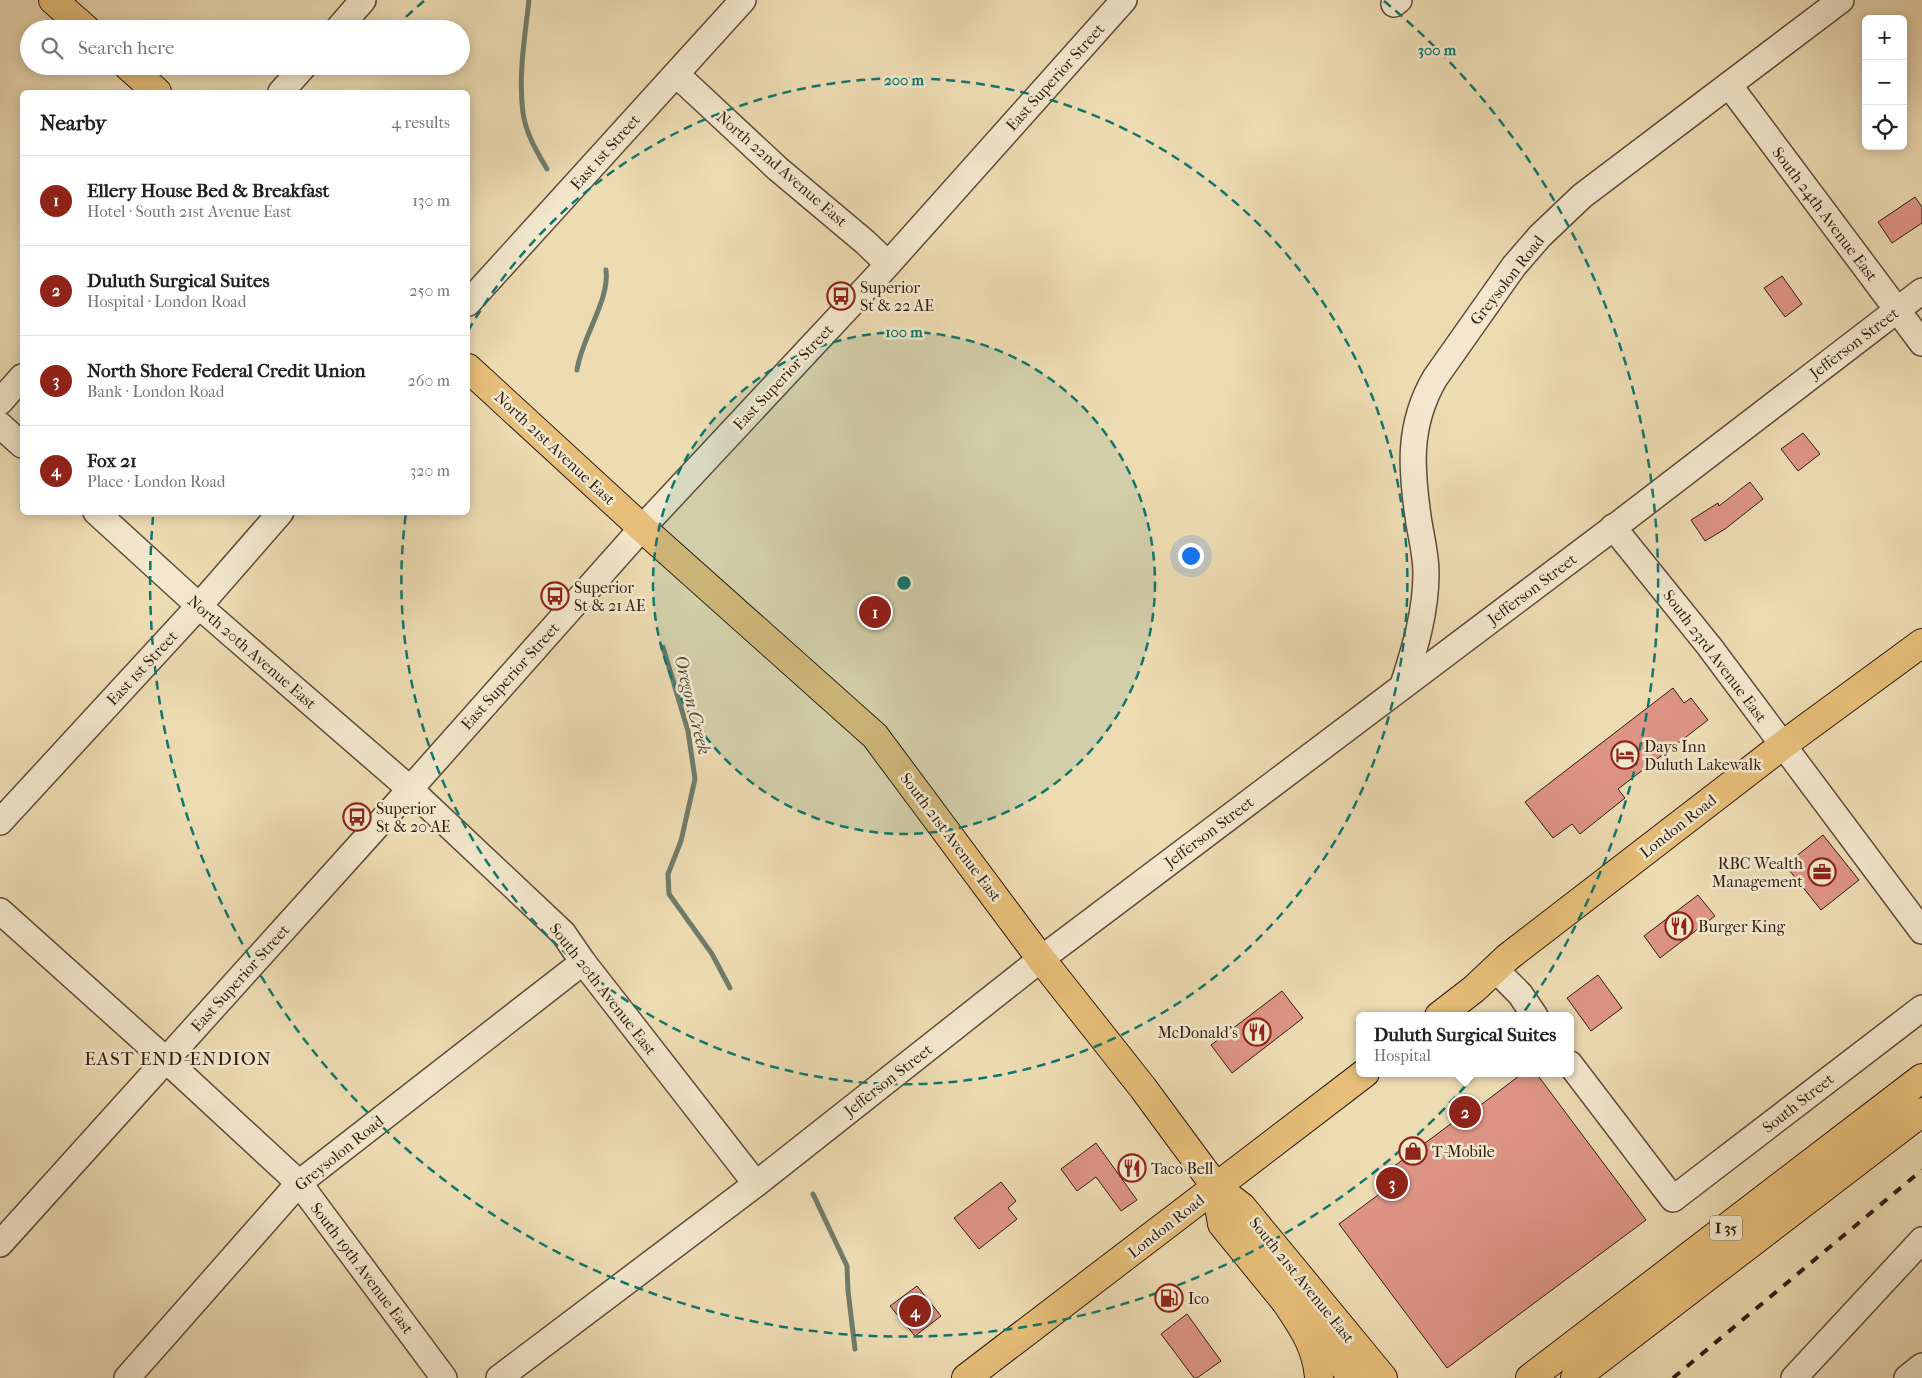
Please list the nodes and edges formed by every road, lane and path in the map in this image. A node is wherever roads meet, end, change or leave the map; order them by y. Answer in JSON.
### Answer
{"nodes":[{"id":1,"x":53,"y":0,"type":"edge"},
{"id":2,"x":363,"y":0,"type":"edge"},
{"id":3,"x":742,"y":0,"type":"edge"},
{"id":4,"x":1124,"y":0,"type":"edge"},
{"id":5,"x":1841,"y":0,"type":"edge"},
{"id":6,"x":76,"y":20,"type":"edge"},
{"id":7,"x":346,"y":20,"type":"edge"},
{"id":8,"x":676,"y":74,"type":"junction"},
{"id":9,"x":138,"y":75,"type":"edge"},
{"id":10,"x":296,"y":75,"type":"edge"},
{"id":11,"x":1729,"y":85,"type":"junction"},
{"id":12,"x":156,"y":90,"type":"edge"},
{"id":13,"x":282,"y":90,"type":"edge"},
{"id":14,"x":888,"y":264,"type":"junction"},
{"id":15,"x":1922,"y":291,"type":"edge"},
{"id":16,"x":470,"y":301,"type":"edge"},
{"id":17,"x":1897,"y":310,"type":"junction"},
{"id":18,"x":1922,"y":343,"type":"edge"},
{"id":19,"x":470,"y":370,"type":"edge"},
{"id":20,"x":20,"y":379,"type":"edge"},
{"id":21,"x":0,"y":402,"type":"edge"},
{"id":22,"x":0,"y":425,"type":"edge"},
{"id":23,"x":20,"y":444,"type":"edge"},
{"id":24,"x":99,"y":515,"type":"edge"},
{"id":25,"x":278,"y":515,"type":"edge"},
{"id":26,"x":642,"y":528,"type":"junction"},
{"id":27,"x":1613,"y":528,"type":"junction"},
{"id":28,"x":199,"y":606,"type":"junction"},
{"id":29,"x":1922,"y":642,"type":"edge"},
{"id":30,"x":1403,"y":685,"type":"junction"},
{"id":31,"x":1783,"y":745,"type":"junction"},
{"id":32,"x":410,"y":789,"type":"junction"},
{"id":33,"x":0,"y":822,"type":"edge"},
{"id":34,"x":0,"y":911,"type":"edge"},
{"id":35,"x":1922,"y":931,"type":"edge"},
{"id":36,"x":1041,"y":959,"type":"junction"},
{"id":37,"x":583,"y":962,"type":"junction"},
{"id":38,"x":1495,"y":969,"type":"junction"},
{"id":39,"x":1922,"y":1008,"type":"edge"},
{"id":40,"x":1444,"y":1012,"type":"edge"},
{"id":41,"x":1532,"y":1012,"type":"edge"},
{"id":42,"x":166,"y":1060,"type":"junction"},
{"id":43,"x":1574,"y":1069,"type":"edge"},
{"id":44,"x":1360,"y":1077,"type":"edge"},
{"id":45,"x":1922,"y":1078,"type":"edge"},
{"id":46,"x":1922,"y":1112,"type":"edge"},
{"id":47,"x":299,"y":1183,"type":"junction"},
{"id":48,"x":756,"y":1184,"type":"junction"},
{"id":49,"x":1216,"y":1187,"type":"junction"},
{"id":50,"x":1922,"y":1240,"type":"edge"},
{"id":51,"x":0,"y":1244,"type":"edge"},
{"id":52,"x":1285,"y":1302,"type":"junction"},
{"id":53,"x":1922,"y":1366,"type":"edge"},
{"id":54,"x":127,"y":1378,"type":"edge"},
{"id":55,"x":444,"y":1378,"type":"edge"},
{"id":56,"x":499,"y":1378,"type":"edge"},
{"id":57,"x":966,"y":1378,"type":"edge"},
{"id":58,"x":1319,"y":1378,"type":"edge"},
{"id":59,"x":1353,"y":1378,"type":"edge"},
{"id":60,"x":1383,"y":1378,"type":"edge"},
{"id":61,"x":1530,"y":1378,"type":"edge"},
{"id":62,"x":1575,"y":1378,"type":"edge"},
{"id":63,"x":1794,"y":1378,"type":"edge"},
{"id":64,"x":1907,"y":1378,"type":"edge"}],
"edges":[{"from":1,"to":6,"type":"main road"},
{"from":2,"to":7,"type":"street"},
{"from":3,"to":8,"type":"street","name":"East 1st Street"},
{"from":4,"to":14,"type":"street","name":"East Superior Street"},
{"from":5,"to":11,"type":"street","name":"Greysolon Road"},
{"from":8,"to":14,"type":"street","name":"North 22nd Avenue East"},
{"from":8,"to":16,"type":"street","name":"East 1st Street"},
{"from":9,"to":12,"type":"main road"},
{"from":10,"to":13,"type":"street"},
{"from":11,"to":17,"type":"street","name":"South 24th Avenue East"},
{"from":11,"to":30,"type":"street","name":"Greysolon Road"},
{"from":14,"to":26,"type":"street","name":"East Superior Street"},
{"from":15,"to":17,"type":"street","name":"Jefferson Street"},
{"from":17,"to":18,"type":"street","name":"South 24th Avenue East"},
{"from":17,"to":27,"type":"street","name":"Jefferson Street"},
{"from":19,"to":26,"type":"main road","name":"North 21st Avenue East"},
{"from":20,"to":21,"type":"street"},
{"from":22,"to":23,"type":"street"},
{"from":24,"to":28,"type":"street","name":"North 20th Avenue East"},
{"from":25,"to":28,"type":"street","name":"East 1st Street"},
{"from":26,"to":32,"type":"street","name":"East Superior Street"},
{"from":26,"to":36,"type":"main road","name":"South 21st Avenue East"},
{"from":27,"to":30,"type":"street","name":"Jefferson Street"},
{"from":27,"to":31,"type":"street","name":"South 23rd Avenue East"},
{"from":28,"to":32,"type":"street","name":"North 20th Avenue East"},
{"from":28,"to":33,"type":"street","name":"East 1st Street"},
{"from":29,"to":31,"type":"main road","name":"London Road"},
{"from":30,"to":36,"type":"street","name":"Jefferson Street"},
{"from":31,"to":35,"type":"street","name":"South 23rd Avenue East"},
{"from":31,"to":38,"type":"main road","name":"London Road"},
{"from":32,"to":37,"type":"street","name":"South 20th Avenue East"},
{"from":32,"to":42,"type":"street","name":"East Superior Street"},
{"from":34,"to":42,"type":"street","name":"South 19th Avenue East"},
{"from":36,"to":48,"type":"street","name":"Jefferson Street"},
{"from":36,"to":49,"type":"main road","name":"South 21st Avenue East"},
{"from":37,"to":47,"type":"street","name":"Greysolon Road"},
{"from":37,"to":48,"type":"street","name":"South 20th Avenue East"},
{"from":38,"to":40,"type":"main road","name":"London Road"},
{"from":38,"to":41,"type":"street"},
{"from":39,"to":43,"type":"street","name":"South Street"},
{"from":42,"to":47,"type":"street","name":"South 19th Avenue East"},
{"from":42,"to":51,"type":"street","name":"East Superior Street"},
{"from":44,"to":49,"type":"main road","name":"London Road"},
{"from":45,"to":61,"type":"main road","number":"I 35"},
{"from":46,"to":62,"type":"main road","number":"I 35"},
{"from":47,"to":54,"type":"street","name":"Greysolon Road"},
{"from":47,"to":55,"type":"street","name":"South 19th Avenue East"},
{"from":48,"to":56,"type":"street","name":"Jefferson Street"},
{"from":49,"to":52,"type":"main road","name":"South 21st Avenue East"},
{"from":49,"to":57,"type":"main road","name":"London Road"},
{"from":49,"to":60,"type":"main road","name":"South 21st Avenue East"},
{"from":50,"to":63,"type":"street"},
{"from":52,"to":58,"type":"main road"},
{"from":52,"to":59,"type":"main road","name":"South 21st Avenue East"},
{"from":53,"to":64,"type":"street"}]}
